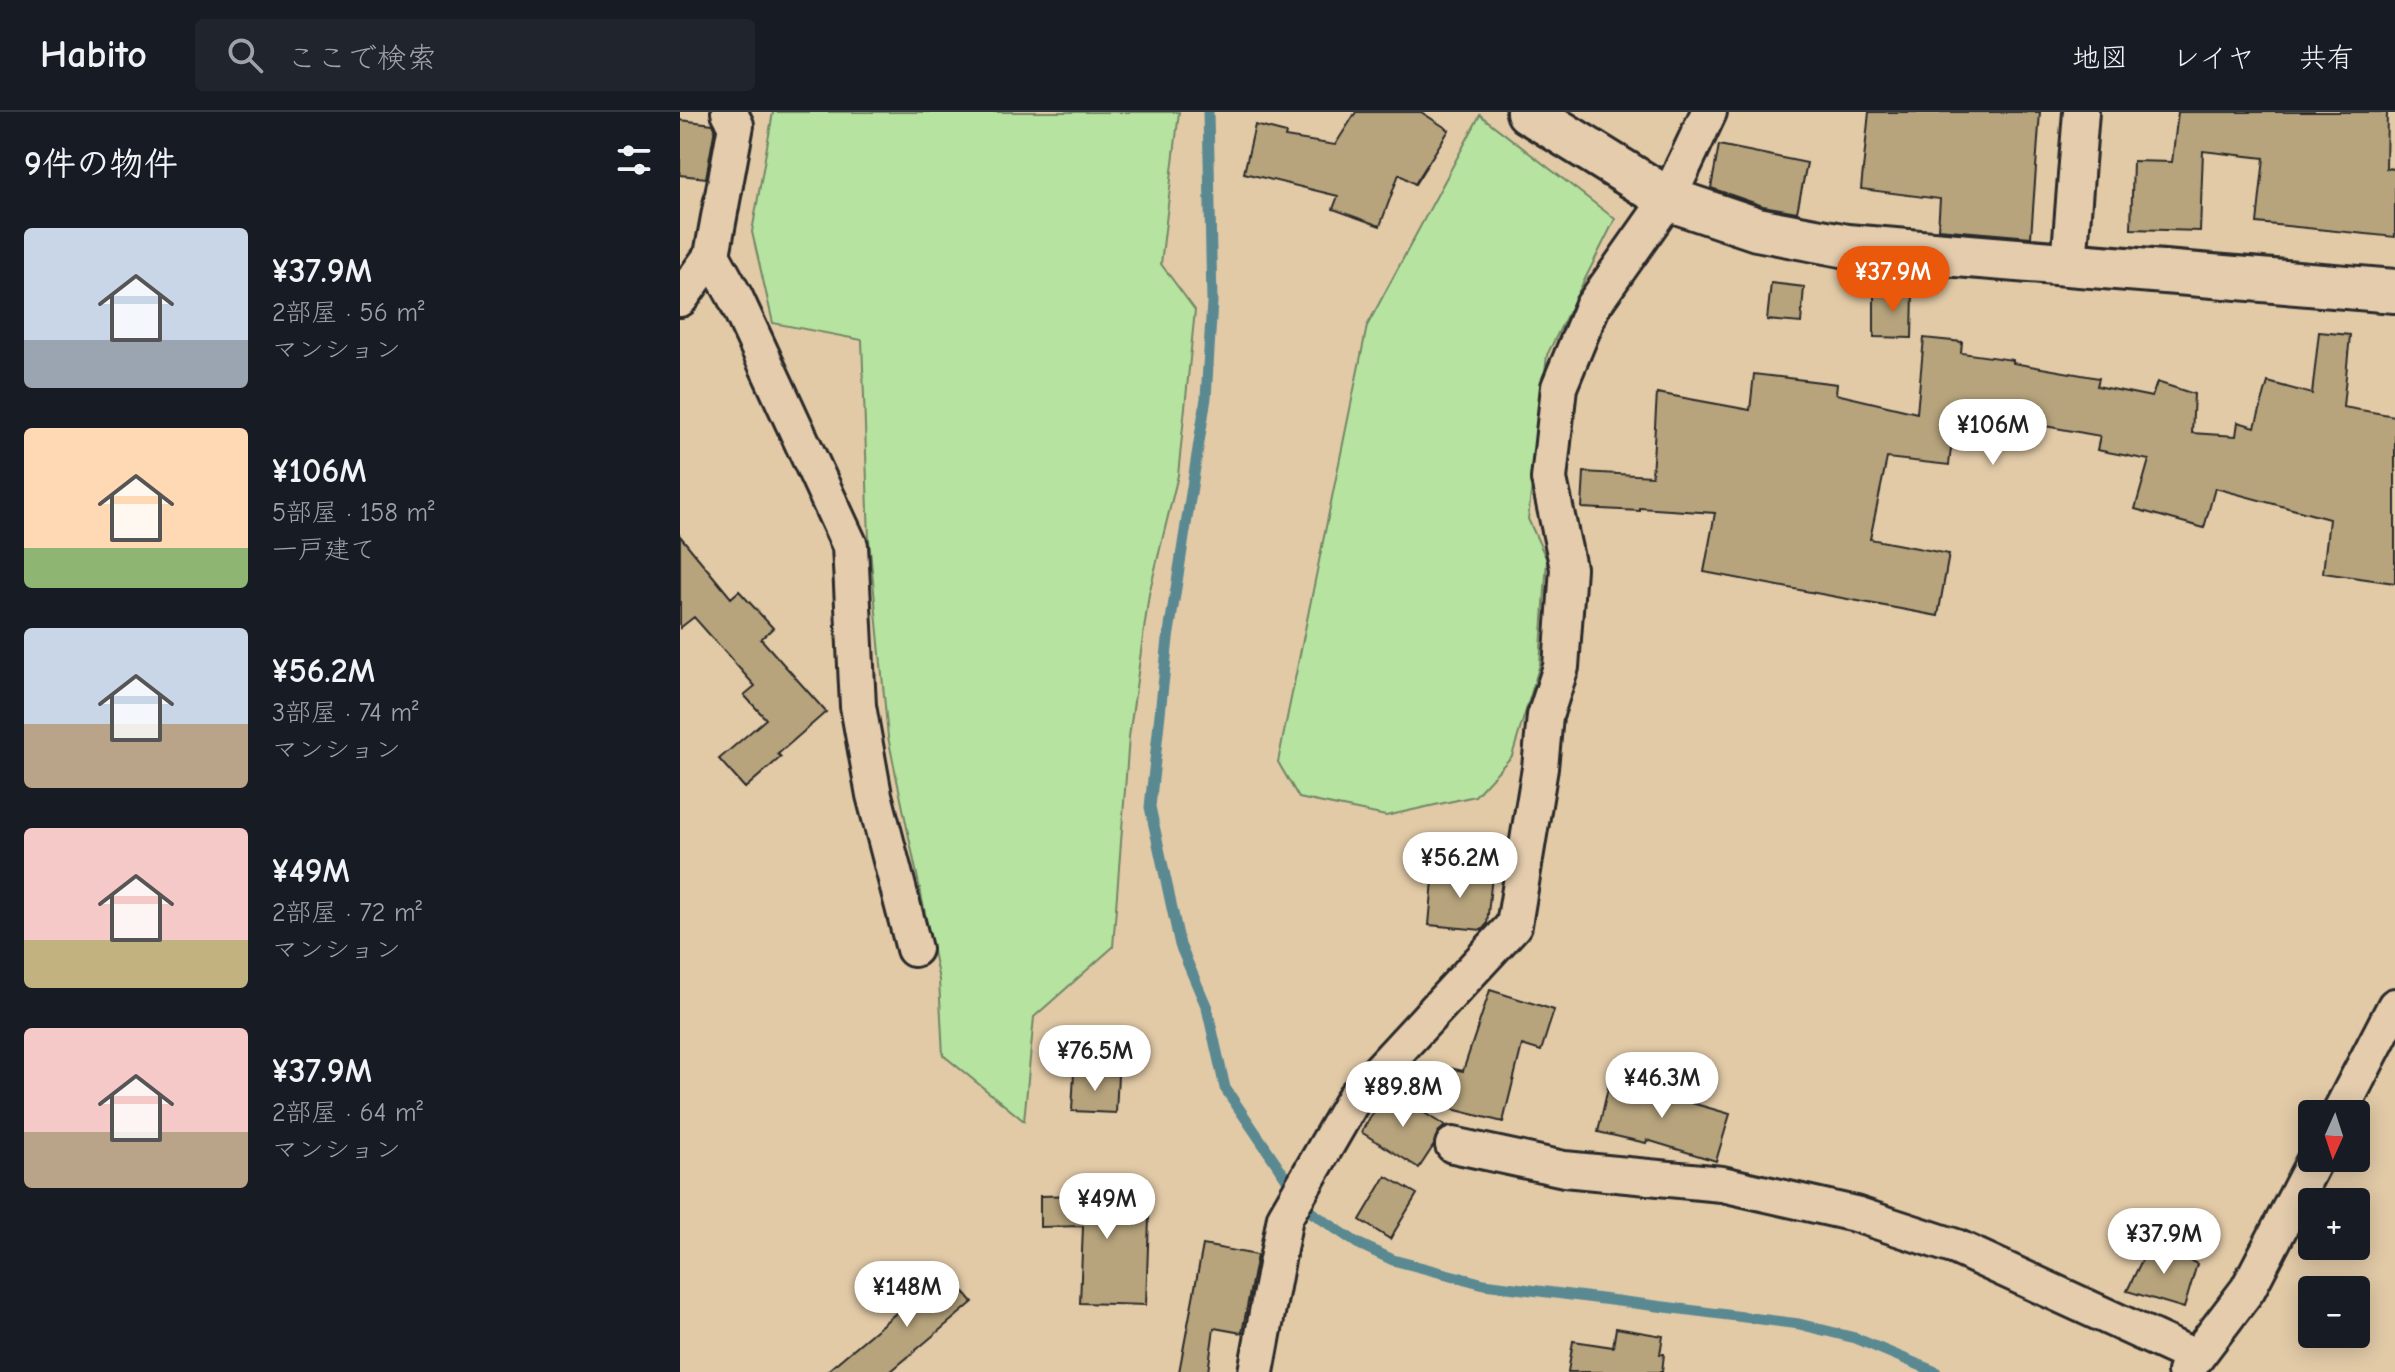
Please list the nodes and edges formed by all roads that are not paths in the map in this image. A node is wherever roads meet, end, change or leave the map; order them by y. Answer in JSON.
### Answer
{"nodes":[{"id":1,"x":729,"y":112,"type":"edge"},
{"id":2,"x":1528,"y":112,"type":"edge"},
{"id":3,"x":1709,"y":112,"type":"edge"},
{"id":4,"x":2081,"y":112,"type":"edge"},
{"id":5,"x":1668,"y":199,"type":"junction"},
{"id":6,"x":712,"y":255,"type":"junction"},
{"id":7,"x":2069,"y":264,"type":"junction"},
{"id":8,"x":2395,"y":291,"type":"edge"},
{"id":9,"x":680,"y":299,"type":"edge"},
{"id":10,"x":914,"y":949,"type":"dead end"},
{"id":11,"x":2395,"y":1006,"type":"edge"},
{"id":12,"x":2346,"y":1100,"type":"edge"},
{"id":13,"x":1453,"y":1145,"type":"dead end"},
{"id":14,"x":2309,"y":1172,"type":"edge"},
{"id":15,"x":2190,"y":1365,"type":"edge"},
{"id":16,"x":1256,"y":1372,"type":"edge"}],
"edges":[{"from":1,"to":6,"type":"street"},
{"from":2,"to":5,"type":"street"},
{"from":3,"to":5,"type":"street"},
{"from":4,"to":7,"type":"street"},
{"from":5,"to":7,"type":"street"},
{"from":5,"to":16,"type":"street"},
{"from":6,"to":9,"type":"street"},
{"from":6,"to":10,"type":"street"},
{"from":7,"to":8,"type":"street"},
{"from":11,"to":12,"type":"street"},
{"from":13,"to":15,"type":"street"},
{"from":14,"to":15,"type":"street"}]}
